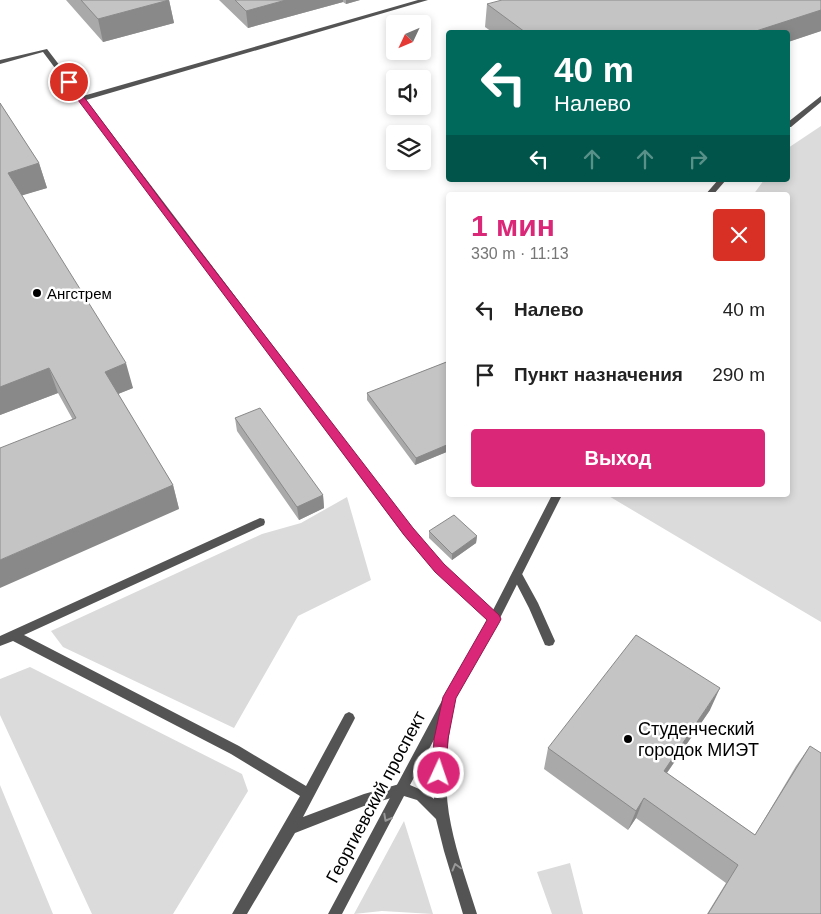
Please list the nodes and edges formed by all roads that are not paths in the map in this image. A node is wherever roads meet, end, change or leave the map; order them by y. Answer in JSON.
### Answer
{"nodes":[{"id":1,"x":424,"y":0,"type":"edge"},
{"id":2,"x":0,"y":62,"type":"edge"},
{"id":3,"x":821,"y":98,"type":"edge"},
{"id":4,"x":81,"y":99,"type":"junction"},
{"id":5,"x":790,"y":123,"type":"edge"},
{"id":6,"x":720,"y":182,"type":"edge"},
{"id":7,"x":712,"y":192,"type":"edge"},
{"id":8,"x":556,"y":497,"type":"edge"},
{"id":9,"x":260,"y":522,"type":"dead end"},
{"id":10,"x":517,"y":575,"type":"junction"},
{"id":11,"x":494,"y":619,"type":"junction"},
{"id":12,"x":14,"y":635,"type":"junction"},
{"id":13,"x":549,"y":641,"type":"dead end"},
{"id":14,"x":0,"y":642,"type":"edge"},
{"id":15,"x":450,"y":697,"type":"junction"},
{"id":16,"x":349,"y":718,"type":"dead end"},
{"id":17,"x":403,"y":789,"type":"junction"},
{"id":18,"x":308,"y":794,"type":"junction"},
{"id":19,"x":442,"y":815,"type":"junction"},
{"id":20,"x":290,"y":828,"type":"junction"},
{"id":21,"x":239,"y":914,"type":"edge"},
{"id":22,"x":335,"y":914,"type":"edge"},
{"id":23,"x":470,"y":914,"type":"edge"}],
"edges":[{"from":1,"to":4,"type":"street"},
{"from":2,"to":4,"type":"street"},
{"from":3,"to":5,"type":"street"},
{"from":4,"to":11,"type":"street"},
{"from":6,"to":7,"type":"street"},
{"from":8,"to":10,"type":"street","name":"Георгиевский проспект"},
{"from":9,"to":12,"type":"street"},
{"from":10,"to":11,"type":"street","name":"Георгиевский проспект"},
{"from":10,"to":13,"type":"street"},
{"from":11,"to":15,"type":"street","name":"Георгиевский проспект"},
{"from":12,"to":14,"type":"street"},
{"from":12,"to":18,"type":"street"},
{"from":15,"to":17,"type":"street","name":"Георгиевский проспект"},
{"from":15,"to":19,"type":"street","name":"Георгиевский проспект"},
{"from":16,"to":18,"type":"street"},
{"from":17,"to":19,"type":"street"},
{"from":17,"to":20,"type":"street"},
{"from":17,"to":22,"type":"street","name":"Георгиевский проспект","one_way":true},
{"from":18,"to":20,"type":"street"},
{"from":23,"to":19,"type":"street","name":"Георгиевский проспект","one_way":true},
{"from":20,"to":21,"type":"street"}]}
